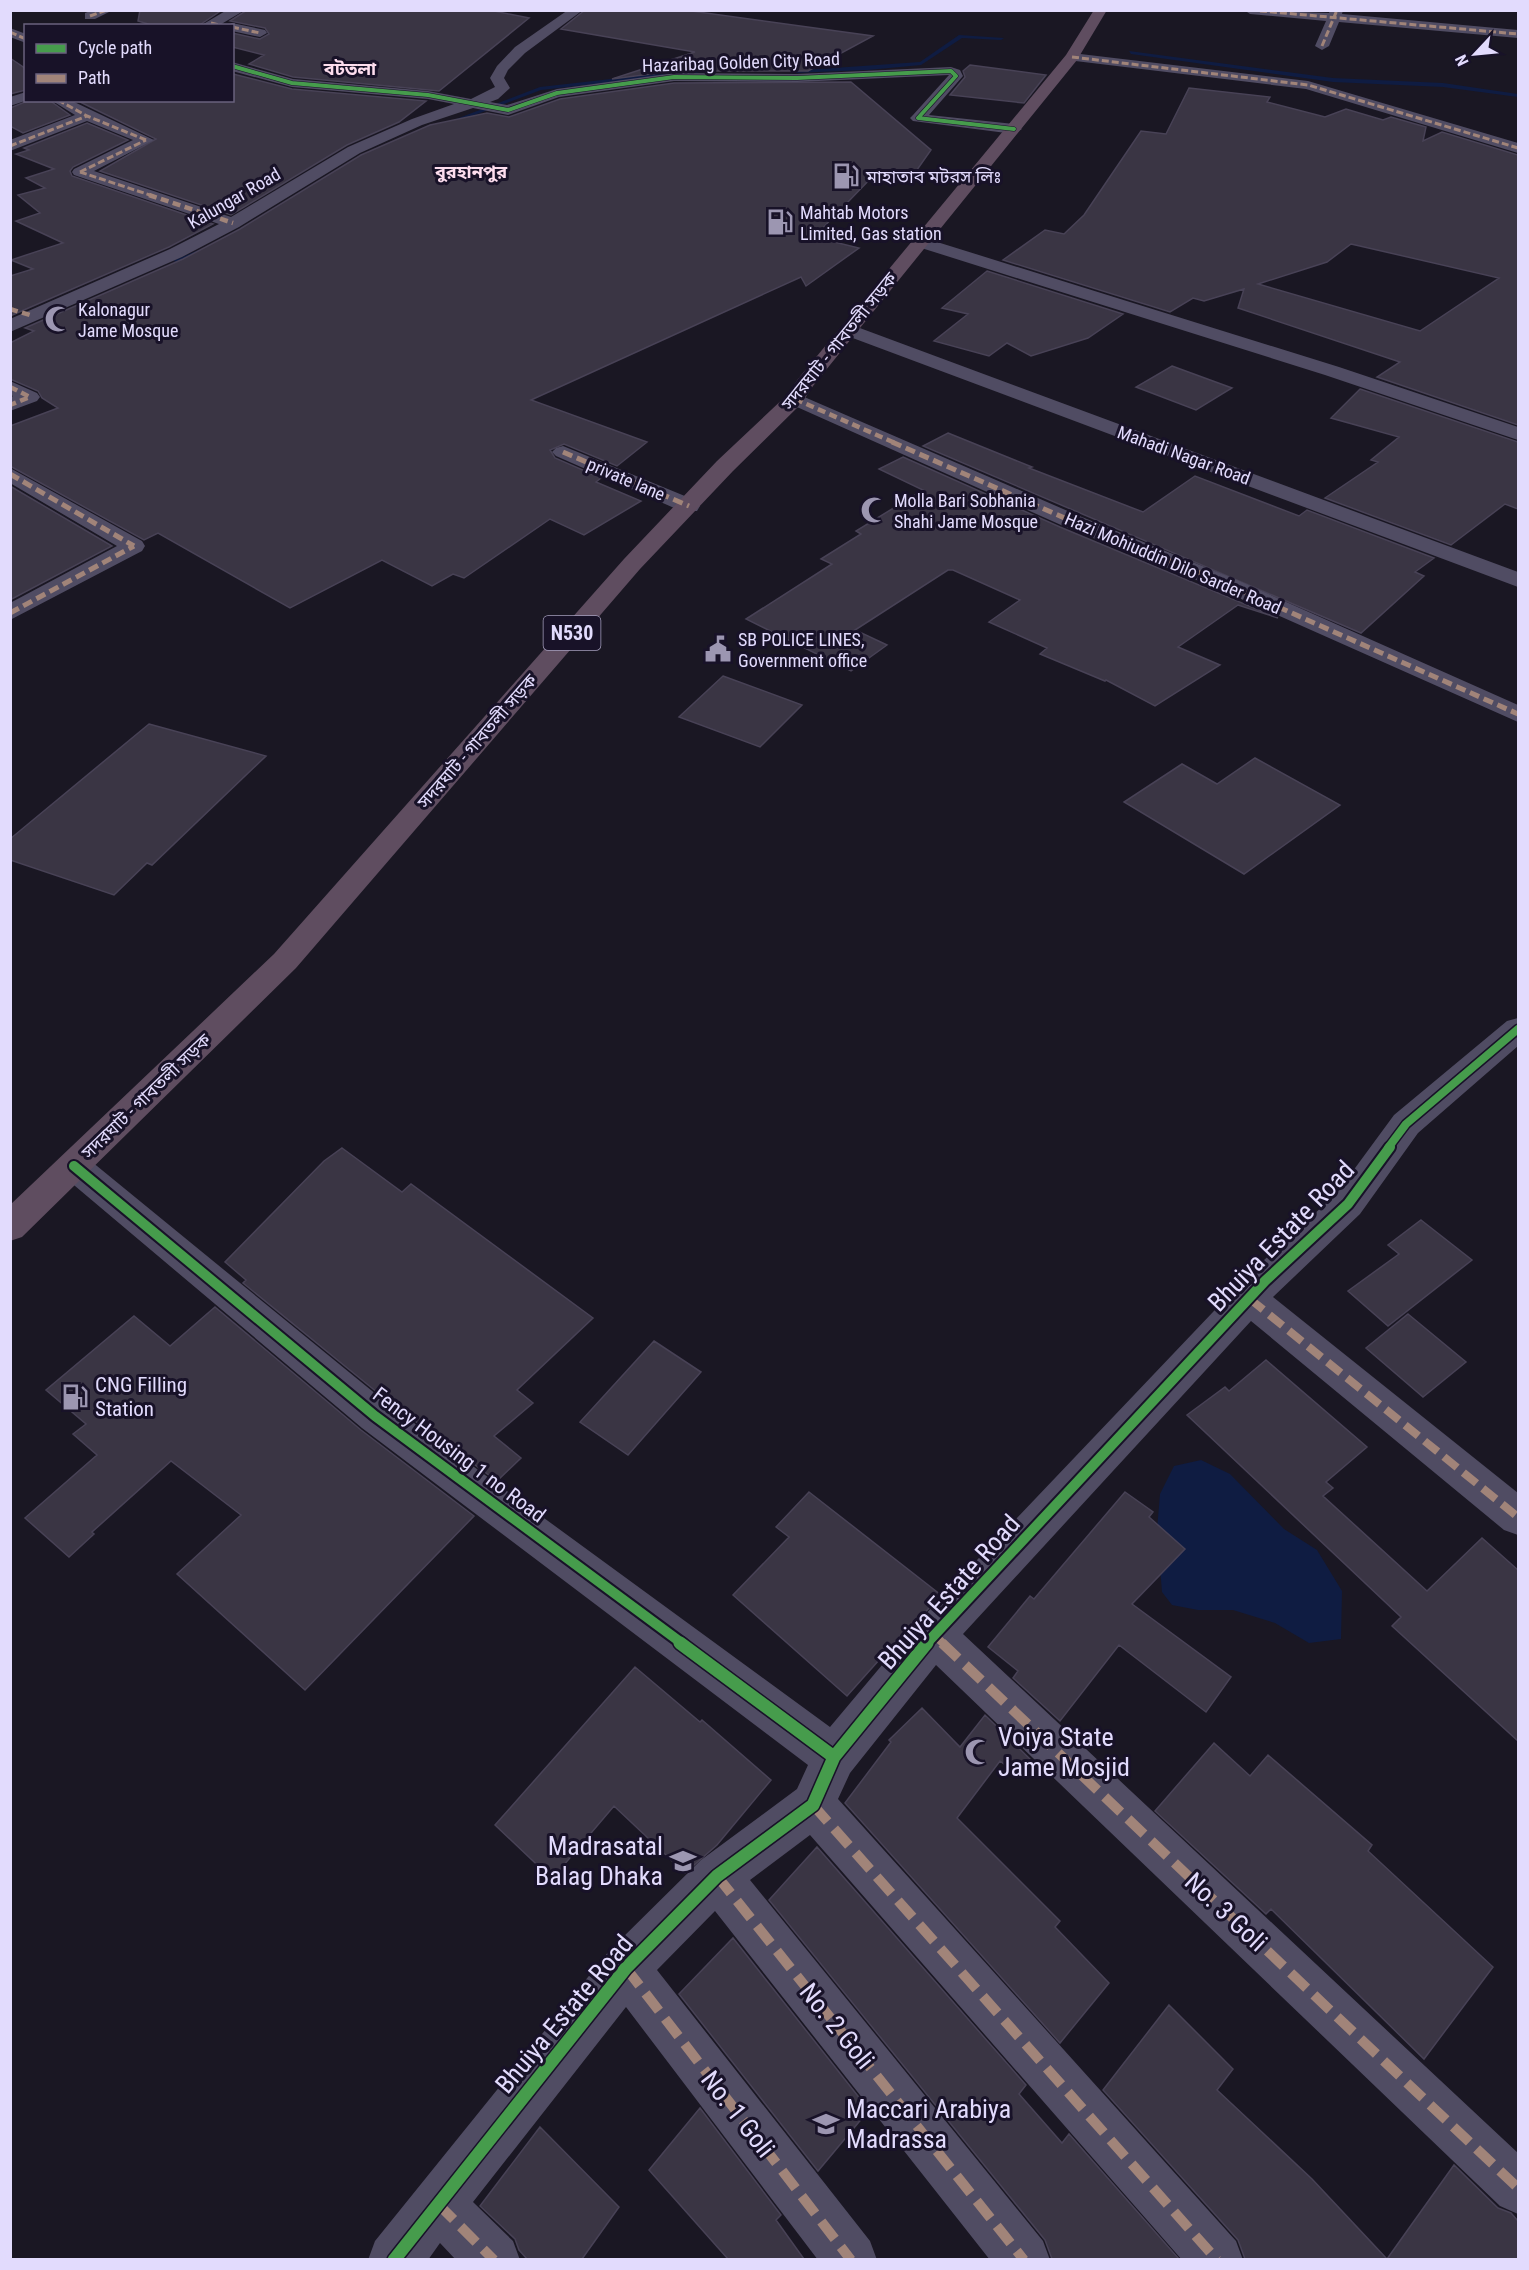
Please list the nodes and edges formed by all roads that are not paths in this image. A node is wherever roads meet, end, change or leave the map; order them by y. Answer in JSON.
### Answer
{"nodes":[{"id":1,"x":107,"y":10,"type":"edge"},
{"id":2,"x":238,"y":10,"type":"edge"},
{"id":3,"x":577,"y":10,"type":"edge"},
{"id":4,"x":1101,"y":10,"type":"edge"},
{"id":5,"x":1250,"y":10,"type":"edge"},
{"id":6,"x":1336,"y":14,"type":"edge"},
{"id":7,"x":90,"y":16,"type":"dead end"},
{"id":8,"x":215,"y":24,"type":"edge"},
{"id":9,"x":234,"y":27,"type":"edge"},
{"id":10,"x":10,"y":32,"type":"edge"},
{"id":11,"x":260,"y":33,"type":"dead end"},
{"id":12,"x":1518,"y":34,"type":"edge"},
{"id":13,"x":24,"y":38,"type":"edge"},
{"id":14,"x":1322,"y":46,"type":"dead end"},
{"id":15,"x":1072,"y":57,"type":"junction"},
{"id":16,"x":234,"y":67,"type":"edge"},
{"id":17,"x":62,"y":102,"type":"edge"},
{"id":18,"x":488,"y":105,"type":"junction"},
{"id":19,"x":87,"y":116,"type":"junction"},
{"id":20,"x":1014,"y":129,"type":"junction"},
{"id":21,"x":10,"y":146,"type":"edge"},
{"id":22,"x":1518,"y":148,"type":"edge"},
{"id":23,"x":233,"y":223,"type":"junction"},
{"id":24,"x":921,"y":242,"type":"junction"},
{"id":25,"x":10,"y":309,"type":"edge"},
{"id":26,"x":33,"y":316,"type":"junction"},
{"id":27,"x":10,"y":326,"type":"edge"},
{"id":28,"x":849,"y":330,"type":"junction"},
{"id":29,"x":10,"y":387,"type":"edge"},
{"id":30,"x":795,"y":399,"type":"junction"},
{"id":31,"x":10,"y":405,"type":"edge"},
{"id":32,"x":1518,"y":434,"type":"edge"},
{"id":33,"x":563,"y":452,"type":"dead end"},
{"id":34,"x":10,"y":474,"type":"edge"},
{"id":35,"x":689,"y":506,"type":"junction"},
{"id":36,"x":1518,"y":580,"type":"edge"},
{"id":37,"x":10,"y":613,"type":"edge"},
{"id":38,"x":1518,"y":714,"type":"edge"},
{"id":39,"x":1518,"y":1029,"type":"edge"},
{"id":40,"x":74,"y":1166,"type":"junction"},
{"id":41,"x":10,"y":1227,"type":"edge"},
{"id":42,"x":1250,"y":1299,"type":"junction"},
{"id":43,"x":1518,"y":1517,"type":"edge"},
{"id":44,"x":934,"y":1635,"type":"junction"},
{"id":45,"x":834,"y":1757,"type":"junction"},
{"id":46,"x":813,"y":1805,"type":"junction"},
{"id":47,"x":717,"y":1876,"type":"junction"},
{"id":48,"x":626,"y":1968,"type":"junction"},
{"id":49,"x":1518,"y":2188,"type":"edge"},
{"id":50,"x":438,"y":2204,"type":"junction"},
{"id":51,"x":394,"y":2259,"type":"edge"},
{"id":52,"x":494,"y":2259,"type":"edge"},
{"id":53,"x":851,"y":2259,"type":"edge"},
{"id":54,"x":1024,"y":2259,"type":"edge"},
{"id":55,"x":1218,"y":2259,"type":"edge"}],
"edges":[{"from":1,"to":7,"type":"street"},
{"from":2,"to":8,"type":"street"},
{"from":3,"to":18,"type":"street"},
{"from":4,"to":15,"type":"highway","name":"সদরঘাট - গাবতলী সড়ক","number":"N530"},
{"from":5,"to":6,"type":"street"},
{"from":6,"to":12,"type":"street"},
{"from":6,"to":14,"type":"street"},
{"from":9,"to":11,"type":"street"},
{"from":10,"to":13,"type":"street"},
{"from":15,"to":20,"type":"highway","name":"সদরঘাট - গাবতলী সড়ক","number":"N530"},
{"from":15,"to":22,"type":"street"},
{"from":16,"to":18,"type":"street"},
{"from":17,"to":19,"type":"street"},
{"from":18,"to":20,"type":"street","name":"Hazaribag Golden City Road"},
{"from":18,"to":23,"type":"street","name":"Kalungar Road"},
{"from":19,"to":21,"type":"street"},
{"from":19,"to":23,"type":"street"},
{"from":20,"to":24,"type":"highway","name":"সদরঘাট - গাবতলী সড়ক","number":"N530"},
{"from":23,"to":26,"type":"street","name":"Kalungar Road"},
{"from":24,"to":28,"type":"highway","name":"সদরঘাট - গাবতলী সড়ক","number":"N530"},
{"from":24,"to":32,"type":"street"},
{"from":25,"to":26,"type":"street"},
{"from":26,"to":27,"type":"street","name":"Kalungar Road"},
{"from":28,"to":30,"type":"highway","name":"সদরঘাট - গাবতলী সড়ক","number":"N530"},
{"from":28,"to":36,"type":"street","name":"Mahadi Nagar Road"},
{"from":29,"to":31,"type":"street"},
{"from":30,"to":35,"type":"highway","name":"সদরঘাট - গাবতলী সড়ক","number":"N530"},
{"from":30,"to":38,"type":"street","name":"Hazi Mohiuddin Dilo Sarder Road"},
{"from":33,"to":35,"type":"street","name":"private lane"},
{"from":34,"to":37,"type":"street"},
{"from":35,"to":40,"type":"highway","name":"সদরঘাট - গাবতলী সড়ক","number":"N530"},
{"from":39,"to":42,"type":"street","name":"Bhuiya Estate Road"},
{"from":40,"to":41,"type":"highway","name":"সদরঘাট - গাবতলী সড়ক","number":"N530"},
{"from":40,"to":45,"type":"street","name":"Fency Housing 1 no Road"},
{"from":42,"to":43,"type":"street"},
{"from":42,"to":44,"type":"street","name":"Bhuiya Estate Road"},
{"from":44,"to":45,"type":"street","name":"Bhuiya Estate Road"},
{"from":44,"to":49,"type":"street","name":"No. 3 Goli"},
{"from":45,"to":46,"type":"street","name":"Bhuiya Estate Road"},
{"from":46,"to":47,"type":"street","name":"Bhuiya Estate Road"},
{"from":46,"to":55,"type":"street"},
{"from":47,"to":48,"type":"street","name":"Bhuiya Estate Road"},
{"from":47,"to":54,"type":"street","name":"No. 2 Goli"},
{"from":48,"to":50,"type":"street","name":"Bhuiya Estate Road"},
{"from":48,"to":53,"type":"street","name":"No. 1 Goli"},
{"from":50,"to":51,"type":"street","name":"Bhuiya Estate Road"},
{"from":50,"to":52,"type":"street"}]}
